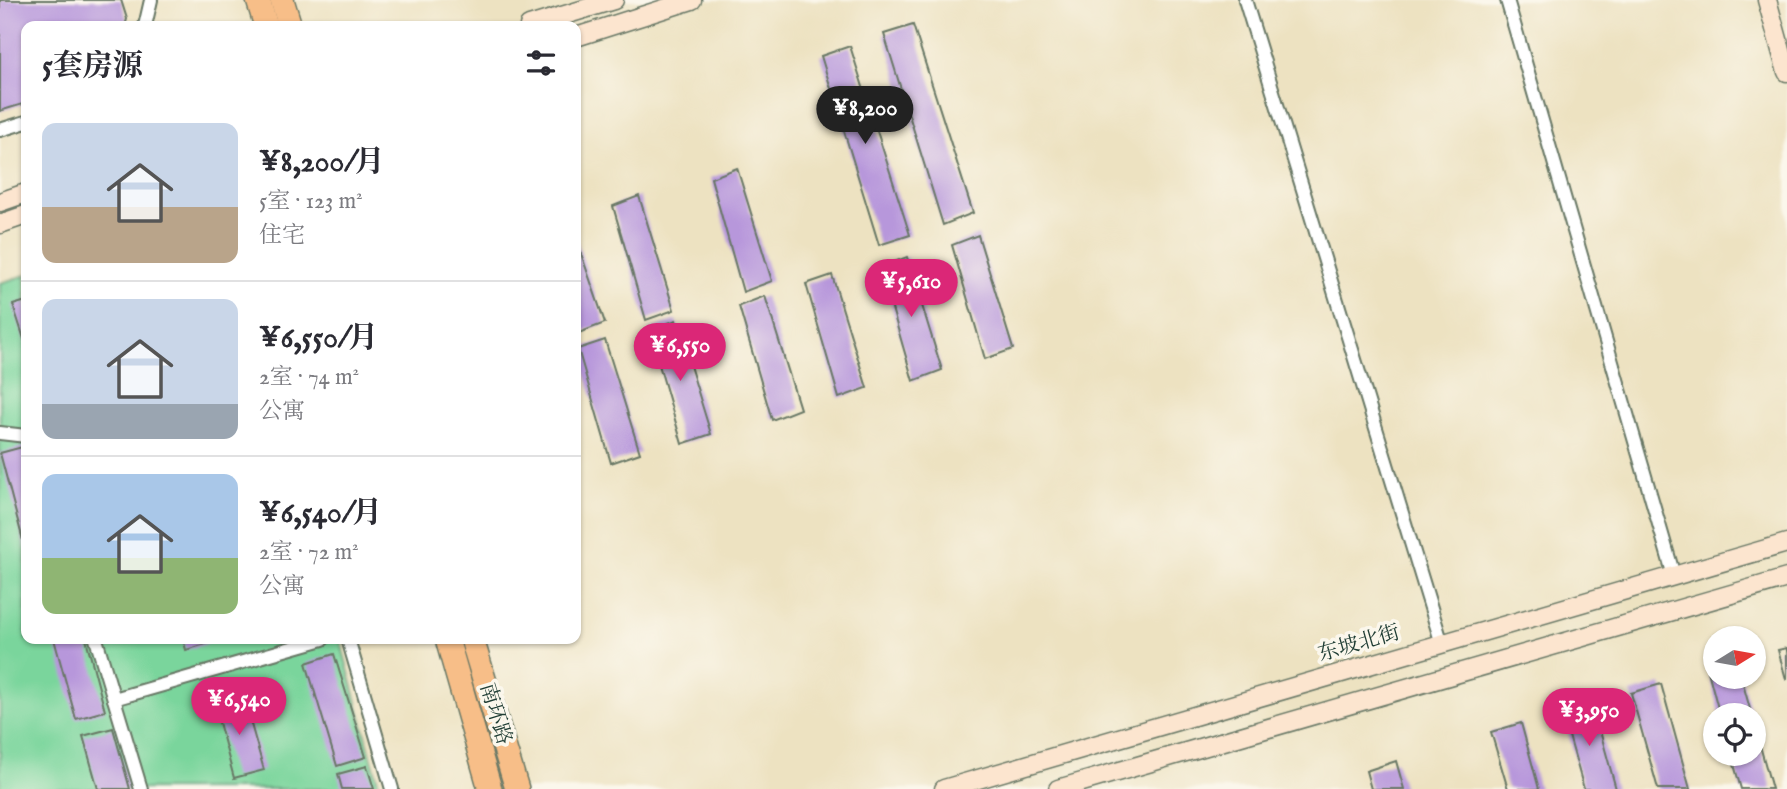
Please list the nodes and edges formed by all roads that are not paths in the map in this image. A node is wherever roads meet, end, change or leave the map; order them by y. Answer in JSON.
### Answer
{"nodes":[{"id":1,"x":151,"y":0,"type":"edge"},
{"id":2,"x":258,"y":0,"type":"edge"},
{"id":3,"x":282,"y":0,"type":"edge"},
{"id":4,"x":614,"y":0,"type":"edge"},
{"id":5,"x":692,"y":0,"type":"edge"},
{"id":6,"x":1245,"y":0,"type":"edge"},
{"id":7,"x":1507,"y":0,"type":"edge"},
{"id":8,"x":1767,"y":0,"type":"edge"},
{"id":9,"x":573,"y":6,"type":"edge"},
{"id":10,"x":146,"y":21,"type":"edge"},
{"id":11,"x":264,"y":21,"type":"edge"},
{"id":12,"x":288,"y":21,"type":"edge"},
{"id":13,"x":540,"y":21,"type":"edge"},
{"id":14,"x":581,"y":35,"type":"edge"},
{"id":15,"x":1787,"y":72,"type":"edge"},
{"id":16,"x":21,"y":124,"type":"edge"},
{"id":17,"x":0,"y":130,"type":"edge"},
{"id":18,"x":21,"y":195,"type":"edge"},
{"id":19,"x":0,"y":202,"type":"edge"},
{"id":20,"x":21,"y":217,"type":"edge"},
{"id":21,"x":0,"y":224,"type":"edge"},
{"id":22,"x":0,"y":433,"type":"edge"},
{"id":23,"x":21,"y":435,"type":"edge"},
{"id":24,"x":1787,"y":543,"type":"edge"},
{"id":25,"x":1674,"y":576,"type":"junction"},
{"id":26,"x":1787,"y":578,"type":"edge"},
{"id":27,"x":98,"y":644,"type":"edge"},
{"id":28,"x":306,"y":644,"type":"edge"},
{"id":29,"x":349,"y":644,"type":"edge"},
{"id":30,"x":448,"y":644,"type":"edge"},
{"id":31,"x":474,"y":644,"type":"edge"},
{"id":32,"x":1441,"y":644,"type":"junction"},
{"id":33,"x":114,"y":699,"type":"junction"},
{"id":34,"x":141,"y":789,"type":"edge"},
{"id":35,"x":392,"y":789,"type":"edge"},
{"id":36,"x":490,"y":789,"type":"edge"},
{"id":37,"x":517,"y":789,"type":"edge"},
{"id":38,"x":944,"y":789,"type":"edge"},
{"id":39,"x":1058,"y":789,"type":"edge"}],
"edges":[{"from":1,"to":10,"type":"street"},
{"from":2,"to":11,"type":"highway"},
{"from":3,"to":12,"type":"highway"},
{"from":4,"to":9,"type":"main road"},
{"from":5,"to":14,"type":"main road"},
{"from":6,"to":32,"type":"street"},
{"from":7,"to":25,"type":"street"},
{"from":8,"to":15,"type":"main road"},
{"from":9,"to":13,"type":"main road"},
{"from":16,"to":17,"type":"street"},
{"from":18,"to":19,"type":"main road"},
{"from":20,"to":21,"type":"main road"},
{"from":22,"to":23,"type":"street"},
{"from":24,"to":25,"type":"main road","name":"东坡北街"},
{"from":25,"to":32,"type":"main road","name":"东坡北街"},
{"from":26,"to":39,"type":"main road"},
{"from":27,"to":33,"type":"street"},
{"from":28,"to":33,"type":"street"},
{"from":29,"to":35,"type":"street"},
{"from":30,"to":36,"type":"highway","name":"南环路"},
{"from":31,"to":37,"type":"highway","name":"南环路"},
{"from":32,"to":38,"type":"main road","name":"东坡北街"},
{"from":33,"to":34,"type":"street"}]}
